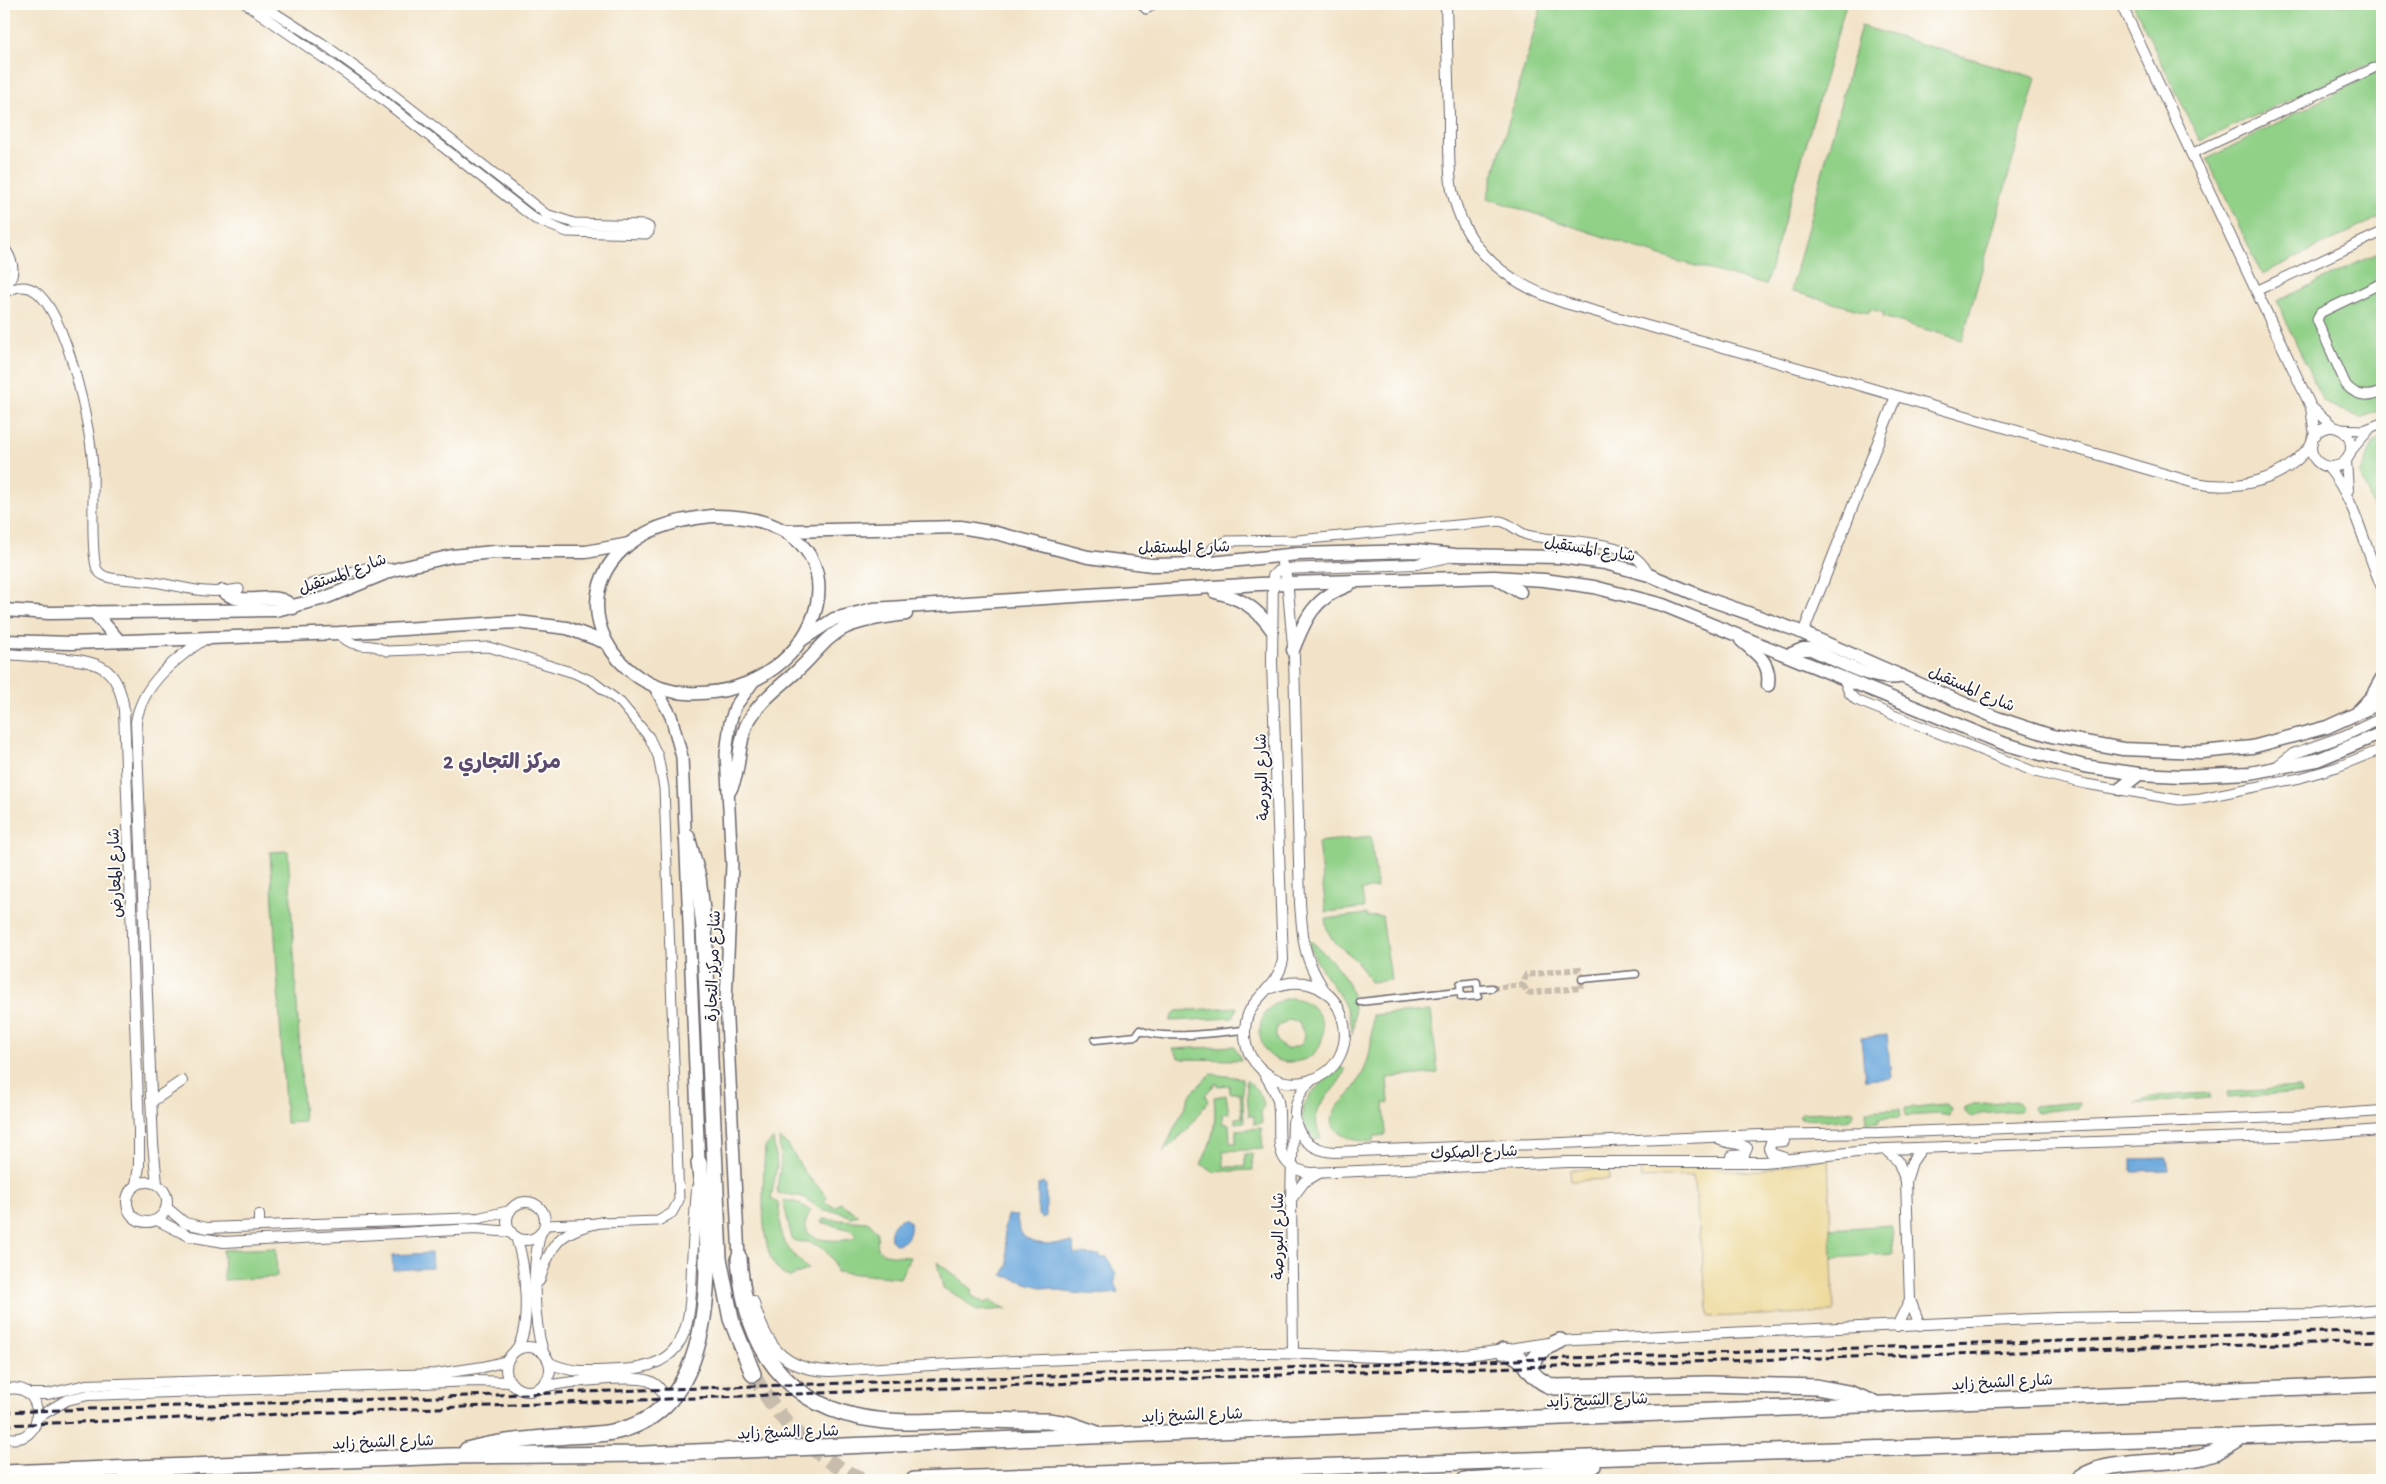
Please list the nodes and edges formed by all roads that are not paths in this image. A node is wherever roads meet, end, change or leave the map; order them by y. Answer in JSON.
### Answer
{"nodes":[{"id":1,"x":246,"y":4,"type":"edge"},
{"id":2,"x":261,"y":4,"type":"edge"},
{"id":3,"x":1142,"y":4,"type":"edge"},
{"id":4,"x":1152,"y":4,"type":"edge"},
{"id":5,"x":1446,"y":4,"type":"edge"},
{"id":6,"x":2121,"y":4,"type":"edge"},
{"id":7,"x":2374,"y":68,"type":"tunnel mouth"},
{"id":8,"x":2191,"y":154,"type":"junction"},
{"id":9,"x":2382,"y":232,"type":"edge"},
{"id":10,"x":4,"y":247,"type":"edge"},
{"id":11,"x":2382,"y":283,"type":"edge"},
{"id":12,"x":4,"y":288,"type":"edge"},
{"id":13,"x":2256,"y":291,"type":"junction"},
{"id":14,"x":4,"y":293,"type":"edge"},
{"id":15,"x":2382,"y":391,"type":"edge"},
{"id":16,"x":1896,"y":396,"type":"junction"},
{"id":17,"x":2311,"y":407,"type":"junction"},
{"id":18,"x":2382,"y":423,"type":"edge"},
{"id":19,"x":2336,"y":428,"type":"junction"},
{"id":20,"x":2372,"y":428,"type":"junction"},
{"id":21,"x":2313,"y":439,"type":"junction"},
{"id":22,"x":2348,"y":456,"type":"junction"},
{"id":23,"x":2324,"y":465,"type":"junction"},
{"id":24,"x":2286,"y":469,"type":"junction"},
{"id":25,"x":2350,"y":501,"type":"junction"},
{"id":26,"x":786,"y":531,"type":"junction"},
{"id":27,"x":629,"y":544,"type":"junction"},
{"id":28,"x":1455,"y":555,"type":"junction"},
{"id":29,"x":1274,"y":556,"type":"junction"},
{"id":30,"x":1202,"y":564,"type":"junction"},
{"id":31,"x":1285,"y":569,"type":"junction"},
{"id":32,"x":393,"y":570,"type":"junction"},
{"id":33,"x":1649,"y":574,"type":"junction"},
{"id":34,"x":1494,"y":577,"type":"junction"},
{"id":35,"x":1360,"y":581,"type":"junction"},
{"id":36,"x":311,"y":584,"type":"dead end"},
{"id":37,"x":1272,"y":584,"type":"junction"},
{"id":38,"x":1287,"y":584,"type":"junction"},
{"id":39,"x":2382,"y":588,"type":"edge"},
{"id":40,"x":239,"y":589,"type":"dead end"},
{"id":41,"x":1203,"y":589,"type":"junction"},
{"id":42,"x":223,"y":591,"type":"junction"},
{"id":43,"x":1520,"y":592,"type":"dead end"},
{"id":44,"x":928,"y":605,"type":"junction"},
{"id":45,"x":293,"y":608,"type":"junction"},
{"id":46,"x":4,"y":610,"type":"edge"},
{"id":47,"x":94,"y":612,"type":"junction"},
{"id":48,"x":1272,"y":630,"type":"junction"},
{"id":49,"x":339,"y":633,"type":"junction"},
{"id":50,"x":1803,"y":633,"type":"junction"},
{"id":51,"x":1737,"y":634,"type":"junction"},
{"id":52,"x":212,"y":638,"type":"junction"},
{"id":53,"x":800,"y":640,"type":"junction"},
{"id":54,"x":4,"y":641,"type":"edge"},
{"id":55,"x":119,"y":641,"type":"junction"},
{"id":56,"x":606,"y":643,"type":"junction"},
{"id":57,"x":1293,"y":650,"type":"junction"},
{"id":58,"x":4,"y":654,"type":"edge"},
{"id":59,"x":1789,"y":655,"type":"junction"},
{"id":60,"x":1902,"y":676,"type":"junction"},
{"id":61,"x":1842,"y":677,"type":"junction"},
{"id":62,"x":2382,"y":678,"type":"edge"},
{"id":63,"x":753,"y":682,"type":"junction"},
{"id":64,"x":1768,"y":685,"type":"dead end"},
{"id":65,"x":655,"y":687,"type":"junction"},
{"id":66,"x":2382,"y":702,"type":"edge"},
{"id":67,"x":2351,"y":717,"type":"junction"},
{"id":68,"x":2382,"y":718,"type":"edge"},
{"id":69,"x":2382,"y":733,"type":"edge"},
{"id":70,"x":2382,"y":749,"type":"edge"},
{"id":71,"x":2271,"y":770,"type":"junction"},
{"id":72,"x":2139,"y":774,"type":"junction"},
{"id":73,"x":2120,"y":789,"type":"junction"},
{"id":74,"x":728,"y":792,"type":"junction"},
{"id":75,"x":687,"y":837,"type":"junction"},
{"id":76,"x":1636,"y":974,"type":"dead end"},
{"id":77,"x":1582,"y":979,"type":"dead end"},
{"id":78,"x":1270,"y":988,"type":"junction"},
{"id":79,"x":1479,"y":988,"type":"junction"},
{"id":80,"x":1492,"y":988,"type":"tunnel mouth"},
{"id":81,"x":1324,"y":991,"type":"junction"},
{"id":82,"x":1460,"y":991,"type":"junction"},
{"id":83,"x":1360,"y":1002,"type":"dead end"},
{"id":84,"x":1244,"y":1030,"type":"junction"},
{"id":85,"x":1095,"y":1040,"type":"dead end"},
{"id":86,"x":1262,"y":1070,"type":"junction"},
{"id":87,"x":1313,"y":1079,"type":"junction"},
{"id":88,"x":182,"y":1081,"type":"dead end"},
{"id":89,"x":151,"y":1102,"type":"junction"},
{"id":90,"x":2382,"y":1111,"type":"edge"},
{"id":91,"x":1294,"y":1118,"type":"junction"},
{"id":92,"x":2382,"y":1130,"type":"edge"},
{"id":93,"x":1804,"y":1136,"type":"junction"},
{"id":94,"x":1716,"y":1138,"type":"junction"},
{"id":95,"x":1885,"y":1149,"type":"junction"},
{"id":96,"x":1921,"y":1149,"type":"junction"},
{"id":97,"x":1787,"y":1159,"type":"junction"},
{"id":98,"x":1675,"y":1162,"type":"junction"},
{"id":99,"x":699,"y":1164,"type":"junction"},
{"id":100,"x":1292,"y":1168,"type":"junction"},
{"id":101,"x":1319,"y":1172,"type":"junction"},
{"id":102,"x":1906,"y":1180,"type":"junction"},
{"id":103,"x":157,"y":1184,"type":"junction"},
{"id":104,"x":136,"y":1185,"type":"junction"},
{"id":105,"x":1291,"y":1199,"type":"junction"},
{"id":106,"x":167,"y":1208,"type":"junction"},
{"id":107,"x":510,"y":1211,"type":"junction"},
{"id":108,"x":157,"y":1220,"type":"junction"},
{"id":109,"x":602,"y":1222,"type":"junction"},
{"id":110,"x":542,"y":1229,"type":"junction"},
{"id":111,"x":513,"y":1235,"type":"junction"},
{"id":112,"x":738,"y":1258,"type":"junction"},
{"id":113,"x":536,"y":1289,"type":"junction"},
{"id":114,"x":1910,"y":1300,"type":"junction"},
{"id":115,"x":2382,"y":1309,"type":"edge"},
{"id":116,"x":1920,"y":1325,"type":"junction"},
{"id":117,"x":1897,"y":1326,"type":"junction"},
{"id":118,"x":1560,"y":1341,"type":"junction"},
{"id":119,"x":1503,"y":1351,"type":"junction"},
{"id":120,"x":543,"y":1352,"type":"junction"},
{"id":121,"x":1293,"y":1353,"type":"junction"},
{"id":122,"x":510,"y":1357,"type":"junction"},
{"id":123,"x":550,"y":1363,"type":"junction"},
{"id":124,"x":1527,"y":1368,"type":"junction"},
{"id":125,"x":753,"y":1374,"type":"tunnel mouth"},
{"id":126,"x":510,"y":1382,"type":"junction"},
{"id":127,"x":2382,"y":1384,"type":"edge"},
{"id":128,"x":541,"y":1388,"type":"junction"},
{"id":129,"x":4,"y":1390,"type":"edge"},
{"id":130,"x":29,"y":1394,"type":"junction"},
{"id":131,"x":1878,"y":1404,"type":"junction"},
{"id":132,"x":666,"y":1405,"type":"junction"},
{"id":133,"x":38,"y":1417,"type":"junction"},
{"id":134,"x":2382,"y":1432,"type":"edge"},
{"id":135,"x":1098,"y":1435,"type":"junction"},
{"id":136,"x":4,"y":1437,"type":"edge"},
{"id":137,"x":2240,"y":1438,"type":"junction"},
{"id":138,"x":449,"y":1456,"type":"junction"},
{"id":139,"x":1618,"y":1458,"type":"junction"},
{"id":140,"x":4,"y":1473,"type":"edge"},
{"id":141,"x":914,"y":1480,"type":"edge"},
{"id":142,"x":1465,"y":1480,"type":"edge"},
{"id":143,"x":2078,"y":1480,"type":"edge"}],
"edges":[{"from":1,"to":2,"type":"street"},
{"from":3,"to":4,"type":"street"},
{"from":5,"to":16,"type":"street"},
{"from":6,"to":8,"type":"street"},
{"from":7,"to":8,"type":"street"},
{"from":8,"to":13,"type":"street"},
{"from":9,"to":13,"type":"street"},
{"from":10,"to":12,"type":"street"},
{"from":11,"to":15,"type":"street"},
{"from":13,"to":17,"type":"street"},
{"from":14,"to":42,"type":"street"},
{"from":16,"to":24,"type":"street"},
{"from":16,"to":50,"type":"street"},
{"from":17,"to":19,"type":"street"},
{"from":17,"to":21,"type":"street"},
{"from":18,"to":20,"type":"street"},
{"from":19,"to":20,"type":"street"},
{"from":19,"to":21,"type":"street"},
{"from":19,"to":22,"type":"street"},
{"from":20,"to":22,"type":"street"},
{"from":21,"to":23,"type":"street"},
{"from":21,"to":24,"type":"street"},
{"from":22,"to":23,"type":"street"},
{"from":22,"to":25,"type":"street"},
{"from":23,"to":24,"type":"street"},
{"from":23,"to":25,"type":"street"},
{"from":25,"to":39,"type":"street"},
{"from":26,"to":27,"type":"main road"},
{"from":26,"to":30,"type":"main road","name":"شارع المستقبل"},
{"from":26,"to":53,"type":"main road"},
{"from":27,"to":32,"type":"main road","name":"شارع المستقبل"},
{"from":27,"to":56,"type":"main road"},
{"from":28,"to":29,"type":"main road","name":"شارع المستقبل"},
{"from":28,"to":31,"type":"street"},
{"from":28,"to":33,"type":"main road","name":"شارع المستقبل"},
{"from":29,"to":30,"type":"main road","name":"شارع المستقبل"},
{"from":29,"to":31,"type":"street"},
{"from":30,"to":33,"type":"street"},
{"from":31,"to":37,"type":"street"},
{"from":31,"to":38,"type":"street"},
{"from":32,"to":36,"type":"street"},
{"from":32,"to":45,"type":"main road","name":"شارع المستقبل"},
{"from":33,"to":50,"type":"main road","name":"شارع المستقبل"},
{"from":34,"to":35,"type":"main road"},
{"from":34,"to":43,"type":"main road"},
{"from":34,"to":51,"type":"main road"},
{"from":35,"to":38,"type":"main road"},
{"from":35,"to":57,"type":"main road"},
{"from":37,"to":38,"type":"main road"},
{"from":37,"to":41,"type":"main road"},
{"from":37,"to":48,"type":"street","name":"شارع البورصة"},
{"from":38,"to":57,"type":"street"},
{"from":40,"to":42,"type":"street"},
{"from":41,"to":44,"type":"main road"},
{"from":41,"to":48,"type":"main road"},
{"from":42,"to":45,"type":"main road"},
{"from":44,"to":53,"type":"main road"},
{"from":44,"to":74,"type":"main road"},
{"from":45,"to":47,"type":"main road","name":"شارع المستقبل"},
{"from":46,"to":47,"type":"main road","name":"شارع المستقبل"},
{"from":47,"to":55,"type":"main road"},
{"from":48,"to":78,"type":"street","name":"شارع البورصة"},
{"from":49,"to":52,"type":"main road"},
{"from":49,"to":56,"type":"main road"},
{"from":49,"to":109,"type":"street"},
{"from":50,"to":60,"type":"main road","name":"شارع المستقبل"},
{"from":51,"to":59,"type":"main road"},
{"from":51,"to":64,"type":"main road"},
{"from":52,"to":55,"type":"main road"},
{"from":52,"to":89,"type":"street","name":"شارع المعارض"},
{"from":53,"to":63,"type":"main road"},
{"from":54,"to":55,"type":"main road"},
{"from":56,"to":65,"type":"main road"},
{"from":57,"to":81,"type":"street"},
{"from":58,"to":104,"type":"street","name":"شارع المعارض"},
{"from":59,"to":60,"type":"main road"},
{"from":59,"to":61,"type":"main road"},
{"from":60,"to":67,"type":"main road","name":"شارع المستقبل"},
{"from":61,"to":72,"type":"main road"},
{"from":61,"to":73,"type":"street"},
{"from":62,"to":67,"type":"main road"},
{"from":63,"to":65,"type":"main road"},
{"from":63,"to":74,"type":"main road","name":"شارع مركز التجارة"},
{"from":65,"to":75,"type":"main road","name":"شارع مركز التجارة"},
{"from":66,"to":67,"type":"main road","name":"شارع المستقبل"},
{"from":68,"to":71,"type":"street"},
{"from":69,"to":71,"type":"main road"},
{"from":70,"to":73,"type":"street"},
{"from":71,"to":72,"type":"main road"},
{"from":72,"to":73,"type":"main road"},
{"from":74,"to":112,"type":"main road","name":"شارع مركز التجارة"},
{"from":75,"to":99,"type":"main road","name":"شارع مركز التجارة"},
{"from":75,"to":125,"type":"highway"},
{"from":76,"to":77,"type":"street"},
{"from":78,"to":81,"type":"street"},
{"from":78,"to":84,"type":"street"},
{"from":79,"to":80,"type":"street"},
{"from":79,"to":82,"type":"street"},
{"from":79,"to":82,"type":"street"},
{"from":81,"to":87,"type":"street"},
{"from":82,"to":83,"type":"street"},
{"from":84,"to":85,"type":"street"},
{"from":84,"to":86,"type":"street"},
{"from":86,"to":87,"type":"street"},
{"from":86,"to":100,"type":"street"},
{"from":87,"to":91,"type":"street"},
{"from":88,"to":89,"type":"street"},
{"from":89,"to":103,"type":"street","name":"شارع المعارض"},
{"from":90,"to":93,"type":"street"},
{"from":91,"to":94,"type":"street","name":"شارع الصكوك"},
{"from":91,"to":100,"type":"street","name":"شارع البورصة"},
{"from":92,"to":96,"type":"street","name":"شارع الصكوك"},
{"from":93,"to":94,"type":"street","name":"شارع الصكوك"},
{"from":93,"to":97,"type":"street"},
{"from":94,"to":98,"type":"street"},
{"from":95,"to":96,"type":"street","name":"شارع الصكوك"},
{"from":95,"to":97,"type":"street","name":"شارع الصكوك"},
{"from":95,"to":102,"type":"street"},
{"from":96,"to":102,"type":"street"},
{"from":97,"to":98,"type":"street","name":"شارع الصكوك"},
{"from":98,"to":101,"type":"street","name":"شارع الصكوك"},
{"from":99,"to":123,"type":"street"},
{"from":99,"to":132,"type":"highway"},
{"from":100,"to":101,"type":"street","name":"شارع الصكوك"},
{"from":100,"to":105,"type":"street","name":"شارع البورصة"},
{"from":101,"to":105,"type":"street"},
{"from":102,"to":114,"type":"street"},
{"from":103,"to":104,"type":"street"},
{"from":103,"to":106,"type":"street"},
{"from":104,"to":108,"type":"street"},
{"from":105,"to":121,"type":"street","name":"شارع البورصة"},
{"from":106,"to":107,"type":"street"},
{"from":106,"to":108,"type":"street"},
{"from":107,"to":110,"type":"street"},
{"from":107,"to":111,"type":"street"},
{"from":108,"to":111,"type":"street"},
{"from":109,"to":110,"type":"street"},
{"from":109,"to":113,"type":"street"},
{"from":110,"to":111,"type":"street"},
{"from":110,"to":113,"type":"street"},
{"from":111,"to":122,"type":"street"},
{"from":112,"to":121,"type":"street"},
{"from":112,"to":135,"type":"highway"},
{"from":113,"to":120,"type":"street"},
{"from":114,"to":116,"type":"street"},
{"from":114,"to":117,"type":"street"},
{"from":115,"to":116,"type":"street"},
{"from":116,"to":117,"type":"street"},
{"from":117,"to":118,"type":"street"},
{"from":118,"to":119,"type":"street"},
{"from":118,"to":124,"type":"highway"},
{"from":119,"to":121,"type":"street"},
{"from":119,"to":124,"type":"highway"},
{"from":120,"to":122,"type":"street"},
{"from":120,"to":123,"type":"street"},
{"from":122,"to":126,"type":"street"},
{"from":122,"to":130,"type":"street"},
{"from":123,"to":128,"type":"street"},
{"from":124,"to":131,"type":"highway"},
{"from":126,"to":128,"type":"street"},
{"from":126,"to":133,"type":"street"},
{"from":127,"to":131,"type":"highway","name":"شارع الشيخ زايد"},
{"from":128,"to":132,"type":"street"},
{"from":129,"to":130,"type":"street"},
{"from":130,"to":133,"type":"street"},
{"from":131,"to":135,"type":"highway","name":"شارع الشيخ زايد"},
{"from":132,"to":138,"type":"highway"},
{"from":133,"to":136,"type":"street"},
{"from":134,"to":137,"type":"highway"},
{"from":135,"to":138,"type":"highway","name":"شارع الشيخ زايد"},
{"from":137,"to":139,"type":"highway"},
{"from":137,"to":143,"type":"highway"},
{"from":138,"to":140,"type":"highway","name":"شارع الشيخ زايد"},
{"from":139,"to":141,"type":"highway"},
{"from":139,"to":142,"type":"highway"}]}
